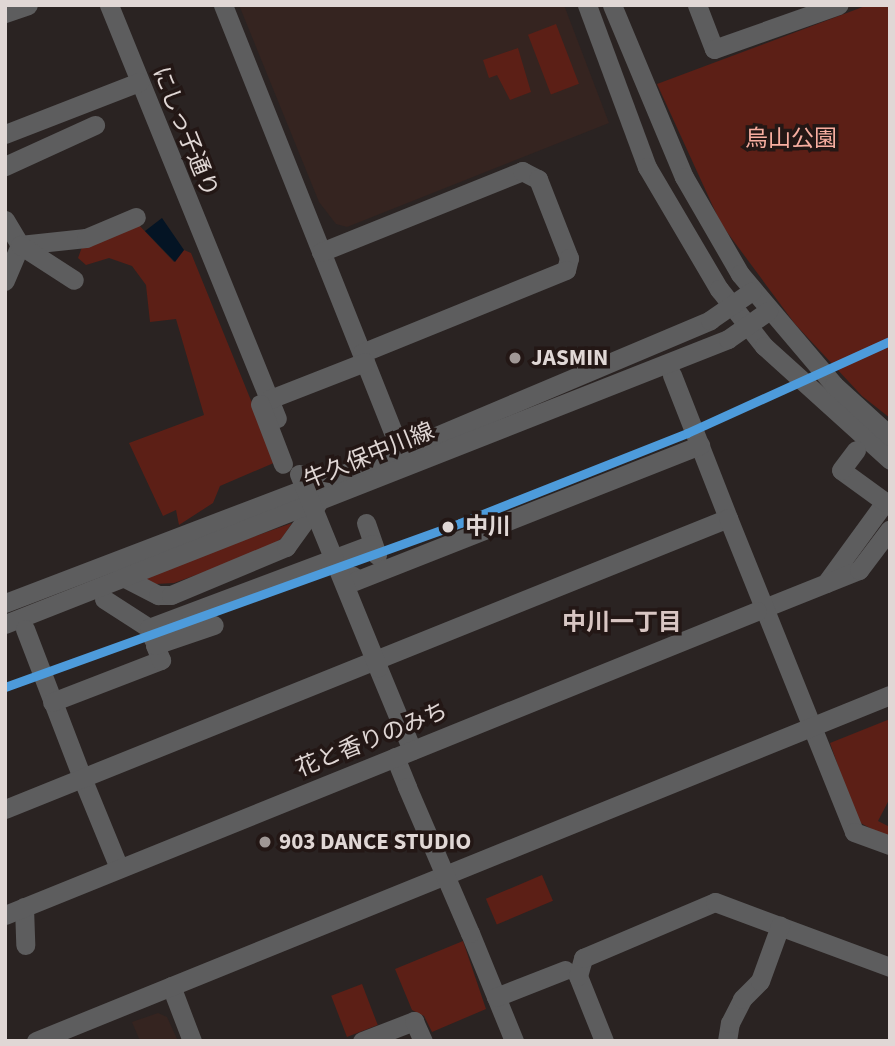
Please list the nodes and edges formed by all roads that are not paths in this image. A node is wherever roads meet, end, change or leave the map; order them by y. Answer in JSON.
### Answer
{"nodes":[{"id":1,"x":27,"y":5,"type":"edge"},
{"id":2,"x":108,"y":5,"type":"edge"},
{"id":3,"x":223,"y":5,"type":"edge"},
{"id":4,"x":587,"y":5,"type":"edge"},
{"id":5,"x":612,"y":5,"type":"edge"},
{"id":6,"x":697,"y":5,"type":"edge"},
{"id":7,"x":838,"y":5,"type":"edge"},
{"id":8,"x":5,"y":13,"type":"edge"},
{"id":9,"x":139,"y":82,"type":"junction"},
{"id":10,"x":95,"y":125,"type":"dead end"},
{"id":11,"x":5,"y":134,"type":"edge"},
{"id":12,"x":5,"y":166,"type":"edge"},
{"id":13,"x":136,"y":217,"type":"dead end"},
{"id":14,"x":5,"y":219,"type":"edge"},
{"id":15,"x":20,"y":246,"type":"junction"},
{"id":16,"x":321,"y":252,"type":"junction"},
{"id":17,"x":217,"y":277,"type":"junction"},
{"id":18,"x":74,"y":280,"type":"dead end"},
{"id":19,"x":5,"y":281,"type":"edge"},
{"id":20,"x":751,"y":290,"type":"junction"},
{"id":21,"x":731,"y":307,"type":"junction"},
{"id":22,"x":768,"y":311,"type":"junction"},
{"id":23,"x":748,"y":327,"type":"junction"},
{"id":24,"x":364,"y":357,"type":"junction"},
{"id":25,"x":672,"y":375,"type":"dead end"},
{"id":26,"x":890,"y":436,"type":"edge"},
{"id":27,"x":700,"y":446,"type":"junction"},
{"id":28,"x":856,"y":450,"type":"dead end"},
{"id":29,"x":403,"y":459,"type":"junction"},
{"id":30,"x":890,"y":460,"type":"edge"},
{"id":31,"x":317,"y":505,"type":"junction"},
{"id":32,"x":728,"y":518,"type":"junction"},
{"id":33,"x":366,"y":523,"type":"dead end"},
{"id":34,"x":885,"y":535,"type":"edge"},
{"id":35,"x":373,"y":544,"type":"junction"},
{"id":36,"x":388,"y":567,"type":"junction"},
{"id":37,"x":121,"y":576,"type":"junction"},
{"id":38,"x":826,"y":583,"type":"junction"},
{"id":39,"x":104,"y":599,"type":"dead end"},
{"id":40,"x":5,"y":603,"type":"edge"},
{"id":41,"x":362,"y":606,"type":"dead end"},
{"id":42,"x":214,"y":625,"type":"dead end"},
{"id":43,"x":15,"y":627,"type":"edge"},
{"id":44,"x":152,"y":636,"type":"junction"},
{"id":45,"x":890,"y":695,"type":"edge"},
{"id":46,"x":52,"y":702,"type":"junction"},
{"id":47,"x":812,"y":724,"type":"junction"},
{"id":48,"x":403,"y":754,"type":"junction"},
{"id":49,"x":5,"y":808,"type":"edge"},
{"id":50,"x":890,"y":845,"type":"edge"},
{"id":51,"x":116,"y":875,"type":"junction"},
{"id":52,"x":24,"y":907,"type":"junction"},
{"id":53,"x":780,"y":926,"type":"junction"},
{"id":54,"x":11,"y":928,"type":"edge"},
{"id":55,"x":890,"y":967,"type":"edge"},
{"id":56,"x":565,"y":970,"type":"dead end"},
{"id":57,"x":171,"y":986,"type":"junction"},
{"id":58,"x":496,"y":997,"type":"junction"},
{"id":59,"x":36,"y":1041,"type":"edge"},
{"id":60,"x":192,"y":1041,"type":"edge"},
{"id":61,"x":362,"y":1041,"type":"edge"},
{"id":62,"x":423,"y":1041,"type":"edge"},
{"id":63,"x":514,"y":1041,"type":"edge"},
{"id":64,"x":604,"y":1041,"type":"edge"},
{"id":65,"x":727,"y":1041,"type":"edge"}],
"edges":[{"from":1,"to":8,"type":"street"},
{"from":2,"to":9,"type":"street","name":"にしっ子通り"},
{"from":3,"to":16,"type":"street"},
{"from":4,"to":21,"type":"street"},
{"from":5,"to":20,"type":"street"},
{"from":6,"to":7,"type":"street"},
{"from":9,"to":11,"type":"street"},
{"from":9,"to":17,"type":"street","name":"にしっ子通り"},
{"from":10,"to":12,"type":"street"},
{"from":13,"to":15,"type":"street"},
{"from":14,"to":15,"type":"street"},
{"from":15,"to":18,"type":"street"},
{"from":15,"to":19,"type":"street"},
{"from":16,"to":24,"type":"street"},
{"from":16,"to":24,"type":"street"},
{"from":17,"to":24,"type":"street"},
{"from":17,"to":48,"type":"street","bridge":true},
{"from":20,"to":21,"type":"street","name":"牛久保中川線"},
{"from":20,"to":22,"type":"street"},
{"from":21,"to":23,"type":"street"},
{"from":21,"to":29,"type":"street","name":"牛久保中川線"},
{"from":22,"to":23,"type":"street","name":"牛久保中川線"},
{"from":22,"to":26,"type":"street"},
{"from":23,"to":29,"type":"street","name":"牛久保中川線"},
{"from":23,"to":30,"type":"street"},
{"from":24,"to":29,"type":"street"},
{"from":25,"to":27,"type":"street"},
{"from":27,"to":32,"type":"street"},
{"from":27,"to":36,"type":"street"},
{"from":28,"to":38,"type":"street"},
{"from":29,"to":31,"type":"street","name":"牛久保中川線"},
{"from":29,"to":40,"type":"street","name":"牛久保中川線"},
{"from":31,"to":37,"type":"street","name":"牛久保中川線"},
{"from":31,"to":37,"type":"street"},
{"from":32,"to":47,"type":"street"},
{"from":32,"to":49,"type":"street"},
{"from":33,"to":35,"type":"street"},
{"from":34,"to":38,"type":"street","name":"花と香りのみち"},
{"from":35,"to":36,"type":"street"},
{"from":35,"to":44,"type":"street"},
{"from":36,"to":41,"type":"street"},
{"from":37,"to":43,"type":"street","name":"牛久保中川線"},
{"from":38,"to":48,"type":"street","name":"花と香りのみち"},
{"from":39,"to":44,"type":"street"},
{"from":42,"to":44,"type":"street"},
{"from":43,"to":46,"type":"street"},
{"from":44,"to":46,"type":"street"},
{"from":45,"to":47,"type":"street"},
{"from":46,"to":51,"type":"street"},
{"from":47,"to":50,"type":"street"},
{"from":47,"to":57,"type":"street"},
{"from":48,"to":51,"type":"street","name":"花と香りのみち"},
{"from":48,"to":58,"type":"street","bridge":true},
{"from":51,"to":52,"type":"street","name":"花と香りのみち"},
{"from":52,"to":54,"type":"street"},
{"from":52,"to":54,"type":"street","name":"花と香りのみち"},
{"from":53,"to":55,"type":"street"},
{"from":53,"to":64,"type":"street"},
{"from":53,"to":65,"type":"street"},
{"from":56,"to":58,"type":"street"},
{"from":57,"to":59,"type":"street"},
{"from":57,"to":60,"type":"street"},
{"from":58,"to":63,"type":"street"},
{"from":61,"to":62,"type":"street"}]}
